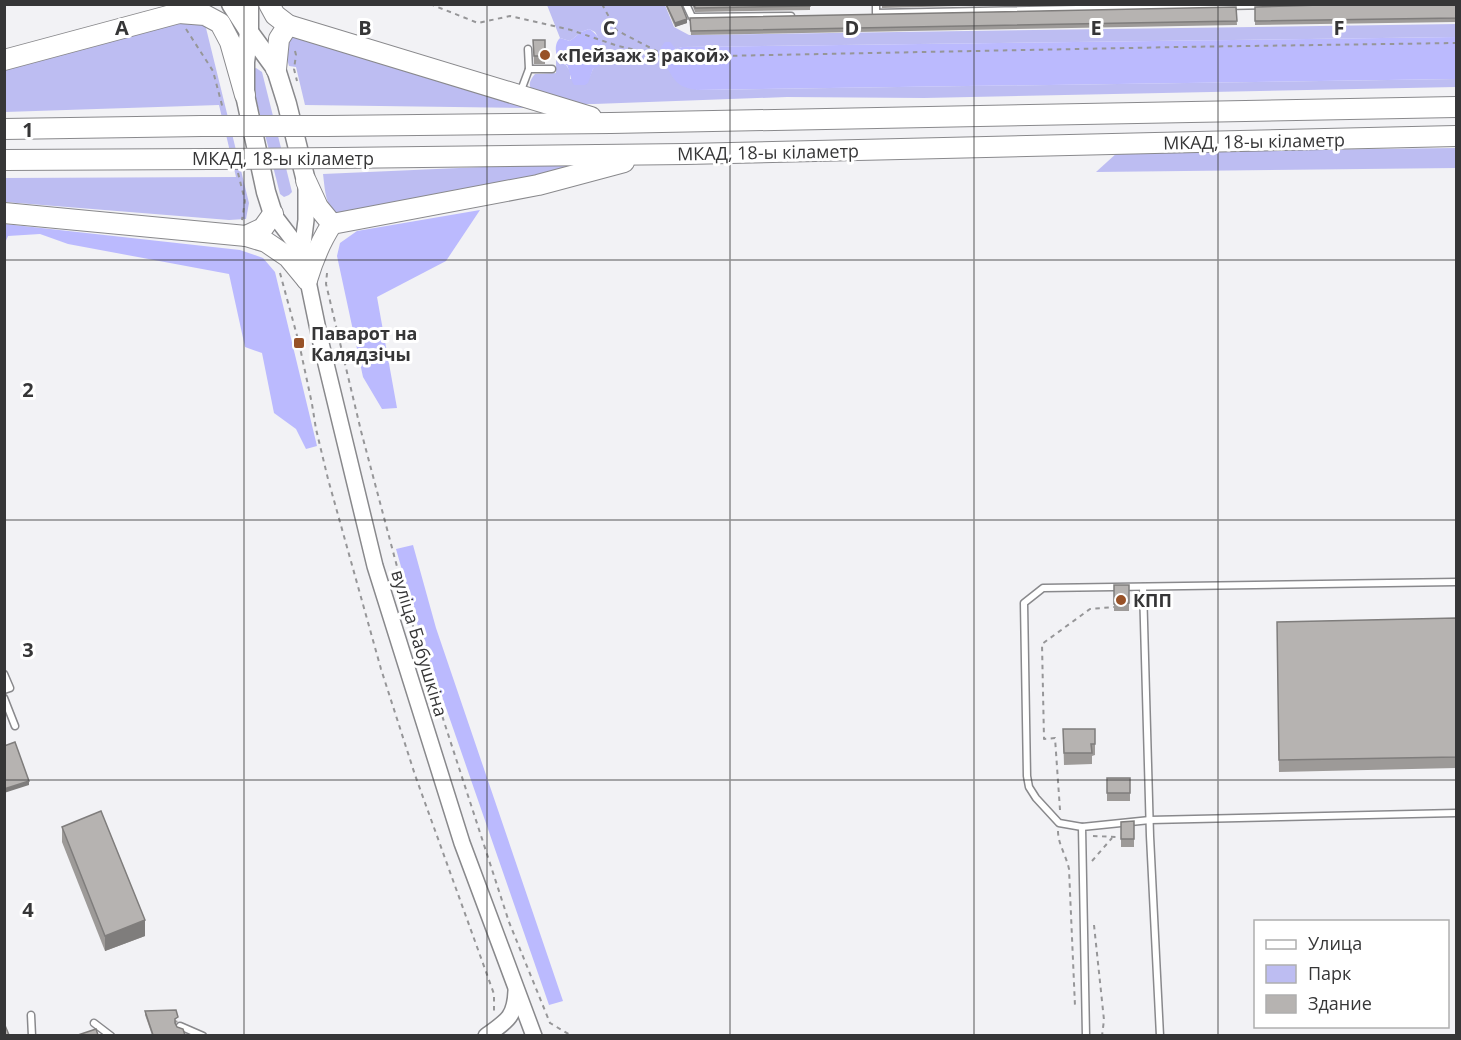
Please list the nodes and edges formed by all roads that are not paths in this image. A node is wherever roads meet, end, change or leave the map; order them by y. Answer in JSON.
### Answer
{"nodes":[{"id":1,"x":231,"y":4,"type":"edge"},
{"id":2,"x":249,"y":4,"type":"edge"},
{"id":3,"x":269,"y":4,"type":"edge"},
{"id":4,"x":686,"y":4,"type":"edge"},
{"id":5,"x":876,"y":4,"type":"edge"},
{"id":6,"x":1321,"y":4,"type":"edge"},
{"id":7,"x":1246,"y":5,"type":"edge"},
{"id":8,"x":186,"y":9,"type":"edge"},
{"id":9,"x":803,"y":16,"type":"edge"},
{"id":10,"x":288,"y":25,"type":"junction"},
{"id":11,"x":249,"y":32,"type":"junction"},
{"id":12,"x":528,"y":49,"type":"dead end"},
{"id":13,"x":4,"y":60,"type":"edge"},
{"id":14,"x":276,"y":69,"type":"junction"},
{"id":15,"x":529,"y":69,"type":"junction"},
{"id":16,"x":552,"y":69,"type":"dead end"},
{"id":17,"x":245,"y":95,"type":"junction"},
{"id":18,"x":518,"y":96,"type":"junction"},
{"id":19,"x":1456,"y":107,"type":"edge"},
{"id":20,"x":611,"y":123,"type":"junction"},
{"id":21,"x":4,"y":129,"type":"edge"},
{"id":22,"x":1456,"y":136,"type":"edge"},
{"id":23,"x":686,"y":154,"type":"junction"},
{"id":24,"x":4,"y":160,"type":"edge"},
{"id":25,"x":306,"y":181,"type":"junction"},
{"id":26,"x":4,"y":213,"type":"edge"},
{"id":27,"x":273,"y":214,"type":"junction"},
{"id":28,"x":332,"y":224,"type":"junction"},
{"id":29,"x":246,"y":236,"type":"junction"},
{"id":30,"x":302,"y":252,"type":"junction"},
{"id":31,"x":316,"y":282,"type":"junction"},
{"id":32,"x":1456,"y":582,"type":"edge"},
{"id":33,"x":1143,"y":587,"type":"junction"},
{"id":34,"x":4,"y":674,"type":"edge"},
{"id":35,"x":4,"y":690,"type":"edge"},
{"id":36,"x":4,"y":698,"type":"edge"},
{"id":37,"x":15,"y":726,"type":"dead end"},
{"id":38,"x":1456,"y":813,"type":"edge"},
{"id":39,"x":1150,"y":820,"type":"junction"},
{"id":40,"x":1082,"y":827,"type":"junction"},
{"id":41,"x":516,"y":988,"type":"junction"},
{"id":42,"x":31,"y":1015,"type":"dead end"},
{"id":43,"x":94,"y":1023,"type":"dead end"},
{"id":44,"x":180,"y":1026,"type":"edge"},
{"id":45,"x":32,"y":1035,"type":"edge"},
{"id":46,"x":111,"y":1035,"type":"edge"},
{"id":47,"x":203,"y":1035,"type":"edge"},
{"id":48,"x":486,"y":1035,"type":"edge"},
{"id":49,"x":534,"y":1035,"type":"edge"},
{"id":50,"x":1086,"y":1035,"type":"edge"},
{"id":51,"x":1160,"y":1035,"type":"edge"}],
"edges":[{"from":1,"to":11,"type":"main road"},
{"from":2,"to":11,"type":"main road"},
{"from":3,"to":10,"type":"highway"},
{"from":4,"to":9,"type":"lane"},
{"from":5,"to":7,"type":"lane"},
{"from":6,"to":7,"type":"lane"},
{"from":8,"to":13,"type":"highway"},
{"from":8,"to":17,"type":"highway"},
{"from":10,"to":14,"type":"highway"},
{"from":10,"to":18,"type":"highway"},
{"from":11,"to":14,"type":"main road"},
{"from":11,"to":17,"type":"main road"},
{"from":12,"to":15,"type":"lane"},
{"from":14,"to":25,"type":"main road"},
{"from":15,"to":16,"type":"lane"},
{"from":15,"to":18,"type":"lane"},
{"from":17,"to":27,"type":"main road"},
{"from":18,"to":20,"type":"highway"},
{"from":19,"to":20,"type":"highway","name":"МКАД, 18-ы кіламетр"},
{"from":20,"to":21,"type":"highway","name":"МКАД, 18-ы кіламетр","bridge":true},
{"from":22,"to":23,"type":"highway","name":"МКАД, 18-ы кіламетр"},
{"from":23,"to":24,"type":"highway","name":"МКАД, 18-ы кіламетр","bridge":true},
{"from":23,"to":28,"type":"highway"},
{"from":25,"to":28,"type":"highway"},
{"from":25,"to":30,"type":"street","name":"вуліца Бабушкіна"},
{"from":26,"to":29,"type":"highway"},
{"from":27,"to":29,"type":"highway"},
{"from":27,"to":30,"type":"street","name":"вуліца Бабушкіна"},
{"from":28,"to":31,"type":"highway"},
{"from":29,"to":31,"type":"highway"},
{"from":30,"to":31,"type":"street","name":"вуліца Бабушкіна"},
{"from":31,"to":41,"type":"street","name":"вуліца Бабушкіна"},
{"from":32,"to":33,"type":"lane"},
{"from":33,"to":39,"type":"lane"},
{"from":33,"to":40,"type":"lane"},
{"from":34,"to":35,"type":"lane"},
{"from":36,"to":37,"type":"lane"},
{"from":38,"to":39,"type":"lane"},
{"from":39,"to":40,"type":"lane"},
{"from":39,"to":51,"type":"lane"},
{"from":40,"to":50,"type":"lane"},
{"from":41,"to":48,"type":"street"},
{"from":41,"to":49,"type":"street","name":"вуліца Бабушкіна"},
{"from":42,"to":45,"type":"lane"},
{"from":43,"to":46,"type":"lane"},
{"from":44,"to":47,"type":"lane"}]}
